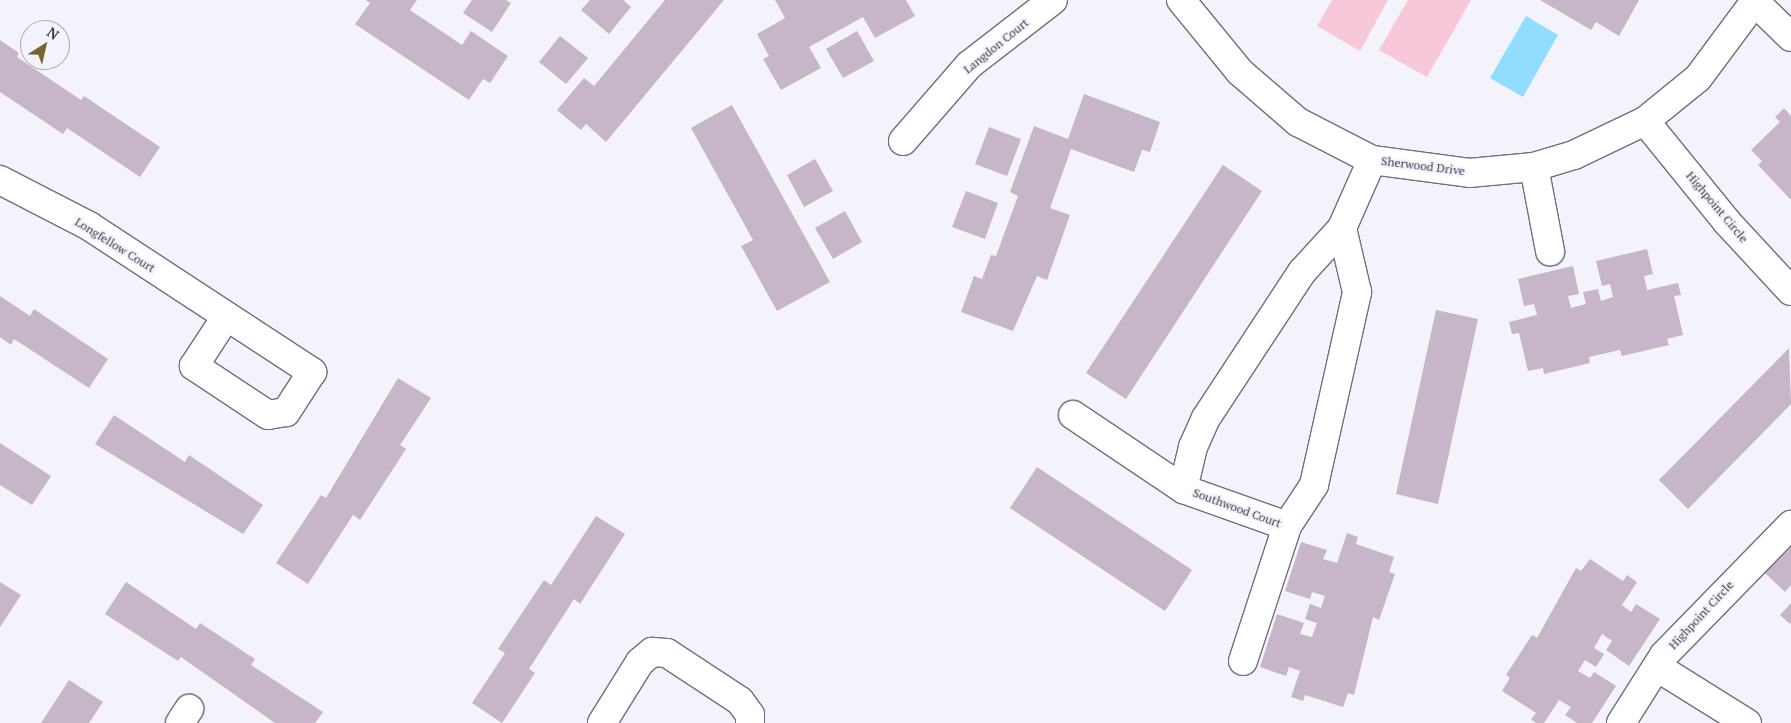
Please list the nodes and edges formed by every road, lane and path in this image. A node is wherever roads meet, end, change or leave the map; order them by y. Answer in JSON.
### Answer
{"nodes":[{"id":1,"x":1053,"y":0,"type":"edge"},
{"id":2,"x":1756,"y":1,"type":"edge"},
{"id":3,"x":1191,"y":3,"type":"edge"},
{"id":4,"x":1791,"y":37,"type":"edge"},
{"id":5,"x":1646,"y":121,"type":"junction"},
{"id":6,"x":903,"y":141,"type":"dead end"},
{"id":7,"x":1372,"y":160,"type":"junction"},
{"id":8,"x":1534,"y":167,"type":"junction"},
{"id":9,"x":0,"y":180,"type":"edge"},
{"id":10,"x":1342,"y":228,"type":"junction"},
{"id":11,"x":1550,"y":251,"type":"dead end"},
{"id":12,"x":1791,"y":291,"type":"edge"},
{"id":13,"x":226,"y":317,"type":"dead end"},
{"id":14,"x":1073,"y":415,"type":"dead end"},
{"id":15,"x":1183,"y":489,"type":"junction"},
{"id":16,"x":1791,"y":525,"type":"edge"},
{"id":17,"x":1287,"y":526,"type":"junction"},
{"id":18,"x":1243,"y":661,"type":"dead end"},
{"id":19,"x":1657,"y":666,"type":"junction"},
{"id":20,"x":602,"y":723,"type":"edge"},
{"id":21,"x":750,"y":723,"type":"edge"},
{"id":22,"x":1621,"y":723,"type":"edge"},
{"id":23,"x":1747,"y":723,"type":"edge"}],
"edges":[{"from":1,"to":6,"type":"street","name":"Langdon Court"},
{"from":2,"to":4,"type":"street"},
{"from":2,"to":5,"type":"street","name":"Sherwood Drive"},
{"from":3,"to":7,"type":"street","name":"Sherwood Drive"},
{"from":5,"to":8,"type":"street","name":"Sherwood Drive"},
{"from":5,"to":12,"type":"street","name":"Highpoint Circle"},
{"from":7,"to":8,"type":"street","name":"Sherwood Drive"},
{"from":7,"to":10,"type":"street","name":"Southwood Court"},
{"from":8,"to":11,"type":"street"},
{"from":9,"to":13,"type":"street","name":"Longfellow Court"},
{"from":10,"to":15,"type":"street","name":"Southwood Court"},
{"from":10,"to":17,"type":"street","name":"Southwood Court"},
{"from":14,"to":15,"type":"street"},
{"from":15,"to":17,"type":"street","name":"Southwood Court"},
{"from":16,"to":19,"type":"street","name":"Highpoint Circle"},
{"from":17,"to":18,"type":"street"},
{"from":19,"to":22,"type":"street","name":"Highpoint Circle"},
{"from":19,"to":23,"type":"street"},
{"from":20,"to":21,"type":"street"}]}
